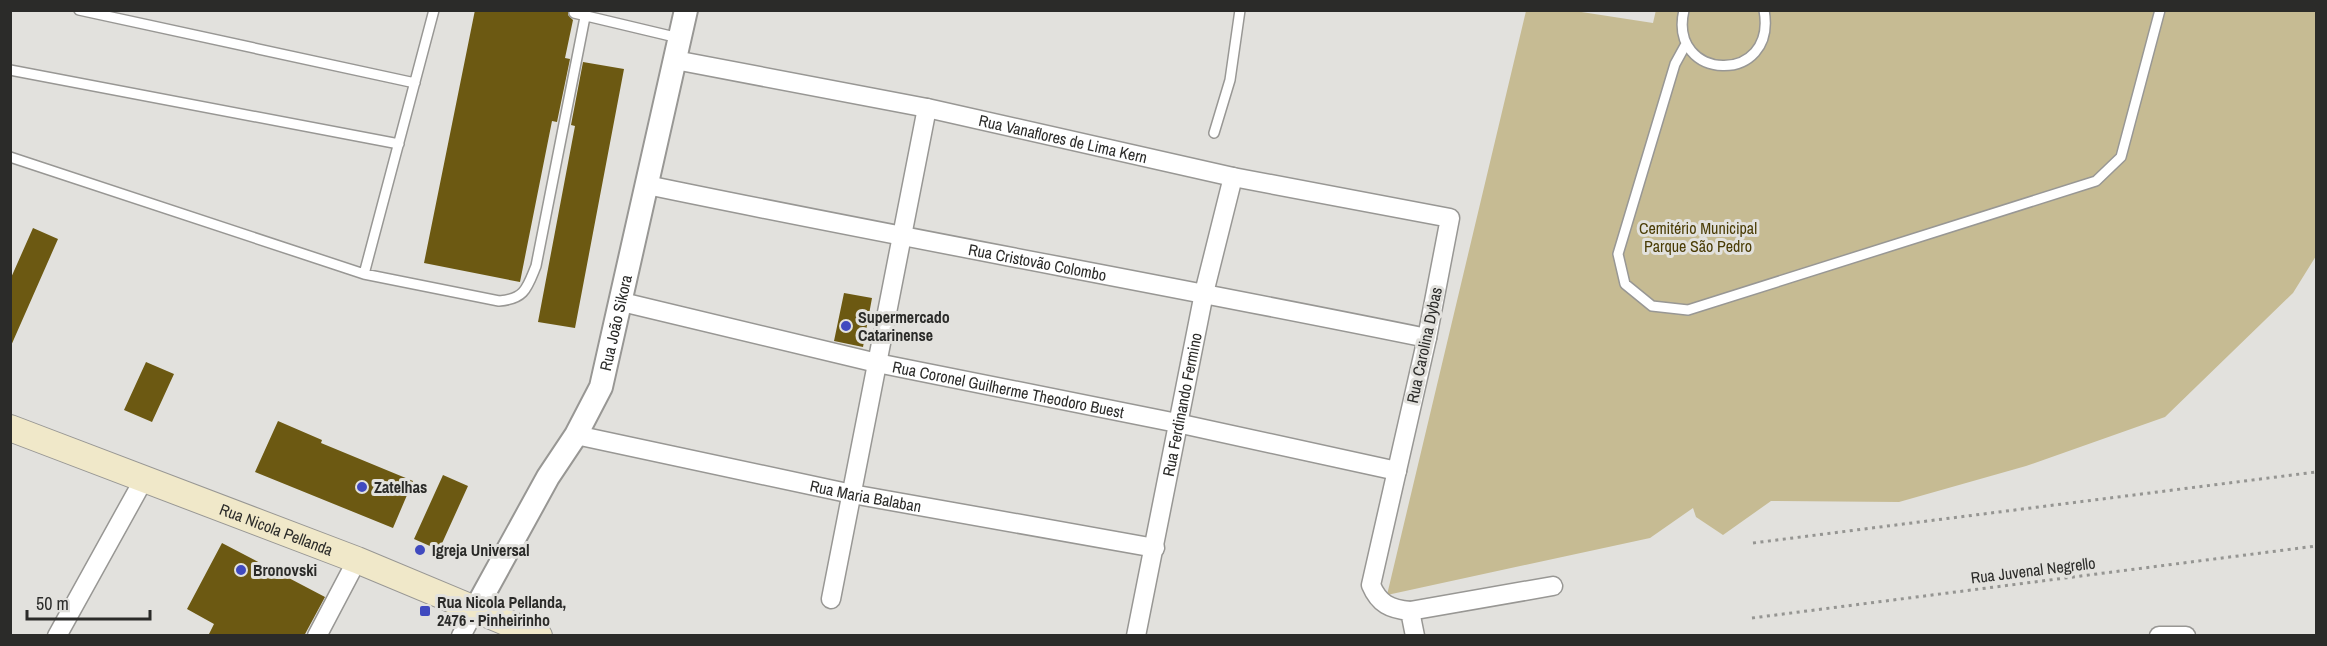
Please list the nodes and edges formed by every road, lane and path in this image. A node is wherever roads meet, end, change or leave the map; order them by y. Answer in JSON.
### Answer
{"nodes":[{"id":1,"x":79,"y":10,"type":"edge"},
{"id":2,"x":434,"y":10,"type":"edge"},
{"id":3,"x":686,"y":10,"type":"edge"},
{"id":4,"x":1240,"y":10,"type":"edge"},
{"id":5,"x":1684,"y":10,"type":"edge"},
{"id":6,"x":1764,"y":10,"type":"edge"},
{"id":7,"x":2160,"y":10,"type":"edge"},
{"id":8,"x":574,"y":13,"type":"dead end"},
{"id":9,"x":585,"y":17,"type":"junction"},
{"id":10,"x":679,"y":38,"type":"junction"},
{"id":11,"x":1686,"y":44,"type":"junction"},
{"id":12,"x":675,"y":60,"type":"junction"},
{"id":13,"x":10,"y":70,"type":"edge"},
{"id":14,"x":415,"y":83,"type":"junction"},
{"id":15,"x":927,"y":108,"type":"junction"},
{"id":16,"x":1214,"y":133,"type":"dead end"},
{"id":17,"x":399,"y":144,"type":"junction"},
{"id":18,"x":10,"y":157,"type":"edge"},
{"id":19,"x":1233,"y":177,"type":"junction"},
{"id":20,"x":648,"y":185,"type":"junction"},
{"id":21,"x":1450,"y":218,"type":"joint"},
{"id":22,"x":901,"y":238,"type":"junction"},
{"id":23,"x":364,"y":274,"type":"junction"},
{"id":24,"x":1204,"y":293,"type":"junction"},
{"id":25,"x":622,"y":302,"type":"junction"},
{"id":26,"x":1427,"y":338,"type":"junction"},
{"id":27,"x":877,"y":363,"type":"junction"},
{"id":28,"x":1177,"y":423,"type":"junction"},
{"id":29,"x":10,"y":429,"type":"edge"},
{"id":30,"x":576,"y":435,"type":"junction"},
{"id":31,"x":1397,"y":471,"type":"junction"},
{"id":32,"x":2316,"y":472,"type":"edge"},
{"id":33,"x":144,"y":480,"type":"junction"},
{"id":34,"x":852,"y":494,"type":"junction"},
{"id":35,"x":1754,"y":543,"type":"dead end"},
{"id":36,"x":2316,"y":546,"type":"edge"},
{"id":37,"x":1155,"y":548,"type":"junction"},
{"id":38,"x":357,"y":560,"type":"junction"},
{"id":39,"x":1553,"y":586,"type":"dead end"},
{"id":40,"x":831,"y":599,"type":"dead end"},
{"id":41,"x":476,"y":608,"type":"junction"},
{"id":42,"x":1410,"y":611,"type":"junction"},
{"id":43,"x":1752,"y":618,"type":"dead end"},
{"id":44,"x":57,"y":636,"type":"edge"},
{"id":45,"x":317,"y":636,"type":"edge"},
{"id":46,"x":460,"y":636,"type":"edge"},
{"id":47,"x":539,"y":636,"type":"edge"},
{"id":48,"x":1136,"y":636,"type":"edge"},
{"id":49,"x":1415,"y":636,"type":"edge"},
{"id":50,"x":2159,"y":636,"type":"edge"},
{"id":51,"x":2186,"y":636,"type":"edge"}],
"edges":[{"from":1,"to":14,"type":"lane"},
{"from":2,"to":14,"type":"lane"},
{"from":3,"to":10,"type":"street","name":"Rua João Sikora"},
{"from":4,"to":16,"type":"lane"},
{"from":5,"to":11,"type":"lane"},
{"from":6,"to":11,"type":"lane"},
{"from":7,"to":11,"type":"lane"},
{"from":8,"to":9,"type":"lane"},
{"from":9,"to":10,"type":"lane"},
{"from":9,"to":23,"type":"lane"},
{"from":10,"to":12,"type":"street","name":"Rua João Sikora"},
{"from":12,"to":15,"type":"street","name":"Rua Vanaflores de Lima Kern"},
{"from":12,"to":20,"type":"street","name":"Rua João Sikora"},
{"from":13,"to":17,"type":"lane"},
{"from":14,"to":17,"type":"lane"},
{"from":15,"to":19,"type":"street","name":"Rua Vanaflores de Lima Kern"},
{"from":15,"to":22,"type":"street"},
{"from":17,"to":23,"type":"lane"},
{"from":18,"to":23,"type":"lane"},
{"from":19,"to":21,"type":"street","name":"Rua Vanaflores de Lima Kern"},
{"from":19,"to":24,"type":"street","name":"Rua Ferdinando Fermino"},
{"from":20,"to":22,"type":"street","name":"Rua Cristovão Colombo"},
{"from":20,"to":25,"type":"street","name":"Rua João Sikora"},
{"from":21,"to":26,"type":"street","name":"Rua Carolina Dybas"},
{"from":22,"to":24,"type":"street","name":"Rua Cristovão Colombo"},
{"from":22,"to":27,"type":"street"},
{"from":24,"to":26,"type":"street","name":"Rua Cristovão Colombo"},
{"from":24,"to":28,"type":"street","name":"Rua Ferdinando Fermino"},
{"from":25,"to":27,"type":"street","name":"Rua Coronel Guilherme Theodoro Buest"},
{"from":25,"to":30,"type":"street","name":"Rua João Sikora"},
{"from":26,"to":31,"type":"street","name":"Rua Carolina Dybas"},
{"from":27,"to":28,"type":"street","name":"Rua Coronel Guilherme Theodoro Buest"},
{"from":27,"to":34,"type":"street"},
{"from":28,"to":31,"type":"street","name":"Rua Coronel Guilherme Theodoro Buest"},
{"from":28,"to":37,"type":"street","name":"Rua Ferdinando Fermino"},
{"from":29,"to":33,"type":"main road","name":"Rua Nicola Pellanda"},
{"from":30,"to":34,"type":"street","name":"Rua Maria Balaban"},
{"from":30,"to":41,"type":"street","name":"Rua João Sikora"},
{"from":31,"to":42,"type":"street","name":"Rua Carolina Dybas"},
{"from":32,"to":35,"type":"path"},
{"from":33,"to":38,"type":"main road","name":"Rua Nicola Pellanda"},
{"from":33,"to":44,"type":"street"},
{"from":34,"to":37,"type":"street","name":"Rua Maria Balaban"},
{"from":34,"to":40,"type":"street"},
{"from":36,"to":43,"type":"path","name":"Rua Juvenal Negrello"},
{"from":37,"to":48,"type":"street","name":"Rua Ferdinando Fermino"},
{"from":38,"to":41,"type":"main road","name":"Rua Nicola Pellanda"},
{"from":38,"to":45,"type":"street"},
{"from":39,"to":42,"type":"street"},
{"from":41,"to":46,"type":"street"},
{"from":41,"to":47,"type":"main road","name":"Rua Nicola Pellanda"},
{"from":42,"to":49,"type":"street"},
{"from":50,"to":51,"type":"street"}]}
